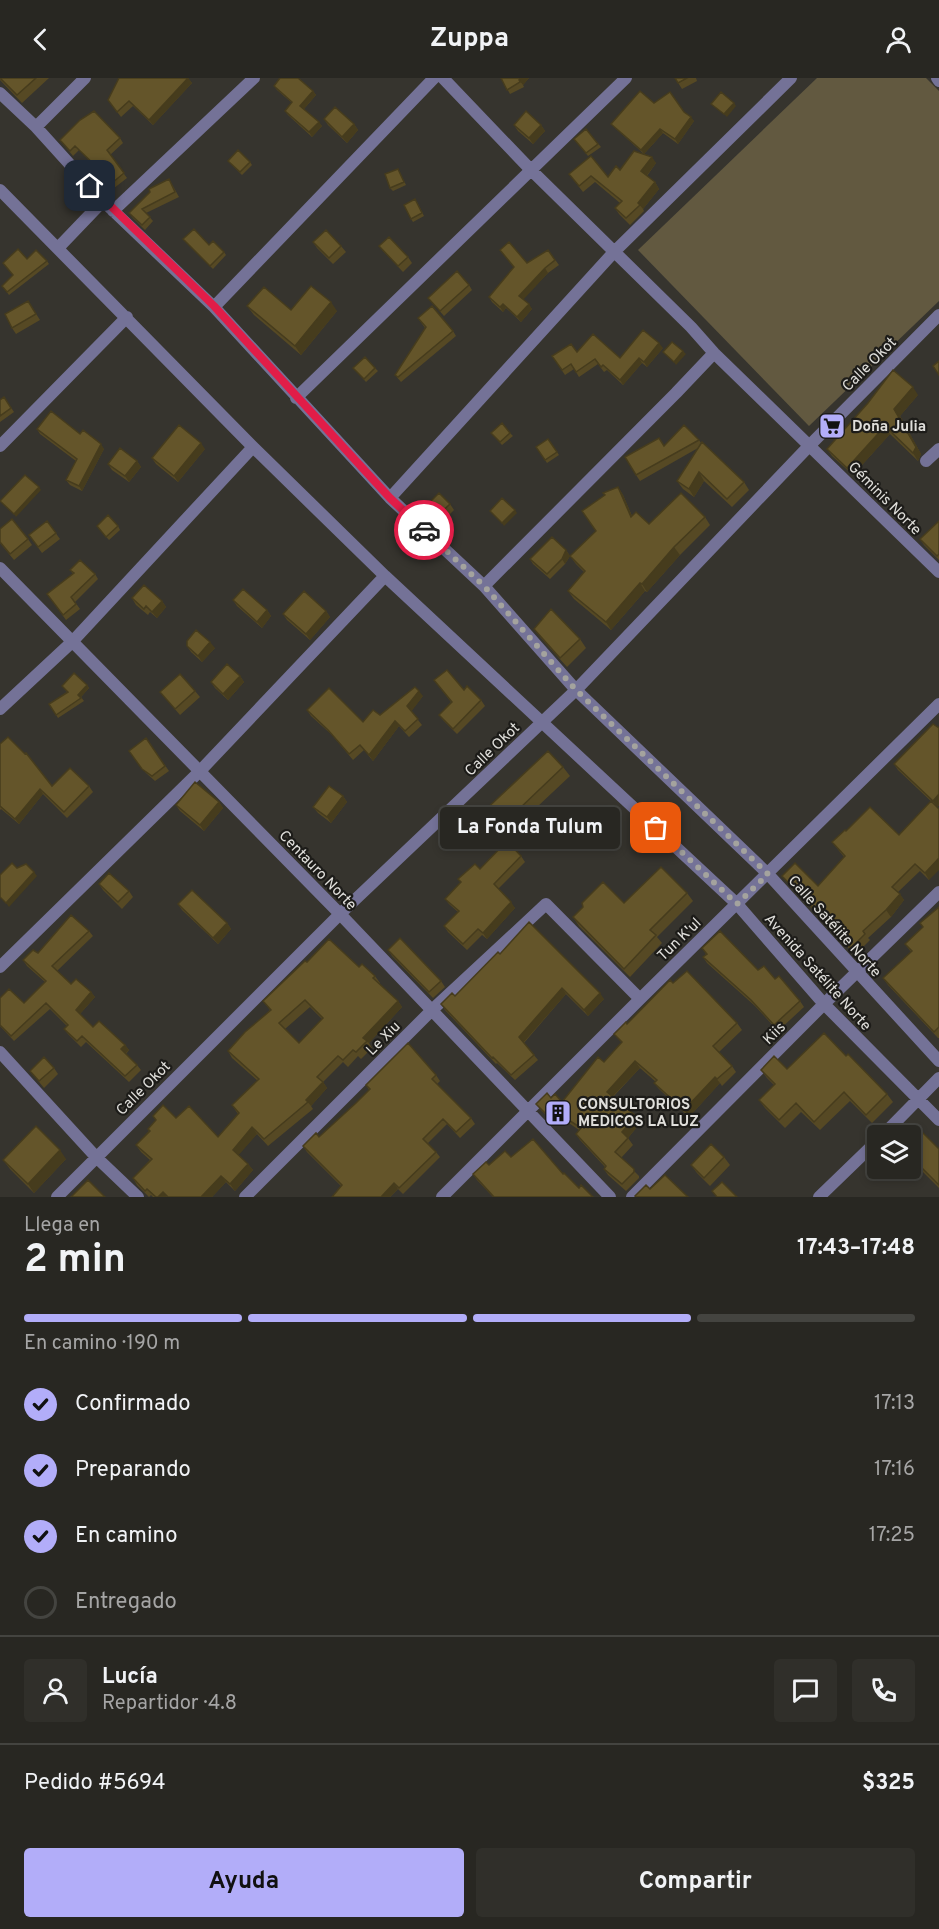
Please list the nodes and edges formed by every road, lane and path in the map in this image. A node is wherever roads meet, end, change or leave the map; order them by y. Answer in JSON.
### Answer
{"nodes":[{"id":1,"x":85,"y":78,"type":"edge"},
{"id":2,"x":254,"y":78,"type":"edge"},
{"id":3,"x":434,"y":78,"type":"edge"},
{"id":4,"x":443,"y":78,"type":"edge"},
{"id":5,"x":626,"y":78,"type":"edge"},
{"id":6,"x":791,"y":78,"type":"edge"},
{"id":7,"x":0,"y":93,"type":"edge"},
{"id":8,"x":36,"y":127,"type":"junction"},
{"id":9,"x":530,"y":170,"type":"junction"},
{"id":10,"x":0,"y":190,"type":"edge"},
{"id":11,"x":103,"y":201,"type":"junction"},
{"id":12,"x":113,"y":211,"type":"junction"},
{"id":13,"x":58,"y":248,"type":"junction"},
{"id":14,"x":615,"y":252,"type":"junction"},
{"id":15,"x":214,"y":306,"type":"junction"},
{"id":16,"x":939,"y":315,"type":"edge"},
{"id":17,"x":127,"y":317,"type":"junction"},
{"id":18,"x":714,"y":353,"type":"junction"},
{"id":19,"x":296,"y":398,"type":"junction"},
{"id":20,"x":810,"y":445,"type":"junction"},
{"id":21,"x":0,"y":446,"type":"edge"},
{"id":22,"x":253,"y":447,"type":"junction"},
{"id":23,"x":939,"y":449,"type":"edge"},
{"id":24,"x":926,"y":461,"type":"dead end"},
{"id":25,"x":390,"y":498,"type":"junction"},
{"id":26,"x":0,"y":568,"type":"edge"},
{"id":27,"x":939,"y":572,"type":"edge"},
{"id":28,"x":385,"y":576,"type":"junction"},
{"id":29,"x":484,"y":586,"type":"junction"},
{"id":30,"x":72,"y":642,"type":"junction"},
{"id":31,"x":576,"y":690,"type":"junction"},
{"id":32,"x":939,"y":704,"type":"edge"},
{"id":33,"x":0,"y":709,"type":"edge"},
{"id":34,"x":543,"y":722,"type":"junction"},
{"id":35,"x":200,"y":771,"type":"junction"},
{"id":36,"x":768,"y":874,"type":"junction"},
{"id":37,"x":939,"y":892,"type":"edge"},
{"id":38,"x":737,"y":904,"type":"junction"},
{"id":39,"x":340,"y":914,"type":"junction"},
{"id":40,"x":0,"y":967,"type":"edge"},
{"id":41,"x":857,"y":973,"type":"junction"},
{"id":42,"x":640,"y":999,"type":"junction"},
{"id":43,"x":824,"y":1004,"type":"junction"},
{"id":44,"x":432,"y":1010,"type":"junction"},
{"id":45,"x":0,"y":1053,"type":"edge"},
{"id":46,"x":939,"y":1061,"type":"edge"},
{"id":47,"x":939,"y":1078,"type":"edge"},
{"id":48,"x":918,"y":1098,"type":"junction"},
{"id":49,"x":526,"y":1112,"type":"junction"},
{"id":50,"x":939,"y":1120,"type":"edge"},
{"id":51,"x":892,"y":1125,"type":"edge"},
{"id":52,"x":867,"y":1151,"type":"edge"},
{"id":53,"x":96,"y":1156,"type":"junction"},
{"id":54,"x":57,"y":1197,"type":"edge"},
{"id":55,"x":138,"y":1197,"type":"edge"},
{"id":56,"x":245,"y":1197,"type":"edge"},
{"id":57,"x":442,"y":1197,"type":"edge"},
{"id":58,"x":610,"y":1197,"type":"edge"},
{"id":59,"x":632,"y":1197,"type":"edge"},
{"id":60,"x":819,"y":1197,"type":"edge"}],
"edges":[{"from":1,"to":8,"type":"street"},
{"from":2,"to":12,"type":"street"},
{"from":3,"to":15,"type":"street"},
{"from":4,"to":9,"type":"street","name":"Géminis Norte"},
{"from":5,"to":9,"type":"street"},
{"from":6,"to":14,"type":"street"},
{"from":7,"to":8,"type":"street","name":"Calle Satélite Norte"},
{"from":8,"to":11,"type":"street","name":"Calle Satélite Norte"},
{"from":9,"to":14,"type":"street","name":"Géminis Norte"},
{"from":9,"to":19,"type":"street"},
{"from":10,"to":13,"type":"street","name":"Avenida Satélite Norte"},
{"from":11,"to":12,"type":"street","name":"Calle Satélite Norte"},
{"from":11,"to":13,"type":"street"},
{"from":12,"to":15,"type":"street","name":"Calle Satélite Norte"},
{"from":13,"to":17,"type":"street","name":"Avenida Satélite Norte"},
{"from":14,"to":18,"type":"street","name":"Géminis Norte"},
{"from":14,"to":25,"type":"street"},
{"from":15,"to":19,"type":"street","name":"Calle Satélite Norte"},
{"from":16,"to":20,"type":"street","name":"Calle Okot"},
{"from":17,"to":21,"type":"street"},
{"from":17,"to":22,"type":"street","name":"Avenida Satélite Norte"},
{"from":18,"to":20,"type":"street","name":"Géminis Norte"},
{"from":18,"to":29,"type":"street"},
{"from":19,"to":25,"type":"street","name":"Calle Satélite Norte"},
{"from":20,"to":27,"type":"street","name":"Géminis Norte"},
{"from":20,"to":31,"type":"street","name":"Calle Okot"},
{"from":22,"to":28,"type":"street","name":"Avenida Satélite Norte"},
{"from":22,"to":30,"type":"street"},
{"from":23,"to":24,"type":"street"},
{"from":25,"to":29,"type":"street","name":"Calle Satélite Norte"},
{"from":26,"to":30,"type":"street","name":"Centauro Norte"},
{"from":28,"to":34,"type":"street","name":"Avenida Satélite Norte"},
{"from":28,"to":35,"type":"street"},
{"from":29,"to":31,"type":"street","name":"Calle Satélite Norte"},
{"from":30,"to":33,"type":"street"},
{"from":30,"to":35,"type":"street","name":"Centauro Norte"},
{"from":31,"to":34,"type":"street","name":"Calle Okot"},
{"from":31,"to":36,"type":"street","name":"Calle Satélite Norte"},
{"from":32,"to":36,"type":"street","name":"Tun K'ul"},
{"from":34,"to":38,"type":"street","name":"Avenida Satélite Norte"},
{"from":34,"to":39,"type":"street","name":"Calle Okot"},
{"from":35,"to":39,"type":"street","name":"Centauro Norte"},
{"from":35,"to":40,"type":"street"},
{"from":36,"to":38,"type":"street","name":"Tun K'ul"},
{"from":36,"to":41,"type":"street","name":"Calle Satélite Norte"},
{"from":37,"to":41,"type":"street","name":"Kiis"},
{"from":38,"to":42,"type":"street","name":"Tun K'ul"},
{"from":38,"to":43,"type":"street","name":"Avenida Satélite Norte"},
{"from":39,"to":44,"type":"street","name":"Centauro Norte"},
{"from":39,"to":53,"type":"street","name":"Calle Okot"},
{"from":41,"to":43,"type":"street","name":"Kiis"},
{"from":41,"to":46,"type":"street","name":"Calle Satélite Norte"},
{"from":42,"to":44,"type":"street","name":"Le Xiu"},
{"from":42,"to":49,"type":"street","name":"Tun K'ul"},
{"from":43,"to":48,"type":"street","name":"Avenida Satélite Norte"},
{"from":43,"to":59,"type":"street","name":"Kiis"},
{"from":44,"to":49,"type":"street","name":"Centauro Norte"},
{"from":44,"to":56,"type":"street","name":"Le Xiu"},
{"from":45,"to":53,"type":"street"},
{"from":47,"to":48,"type":"street"},
{"from":48,"to":50,"type":"street","name":"Avenida Satélite Norte"},
{"from":48,"to":51,"type":"street"},
{"from":49,"to":57,"type":"street","name":"Tun K'ul"},
{"from":49,"to":58,"type":"street","name":"Centauro Norte"},
{"from":52,"to":60,"type":"street"},
{"from":53,"to":54,"type":"street","name":"Calle Okot"},
{"from":53,"to":55,"type":"street"}]}
